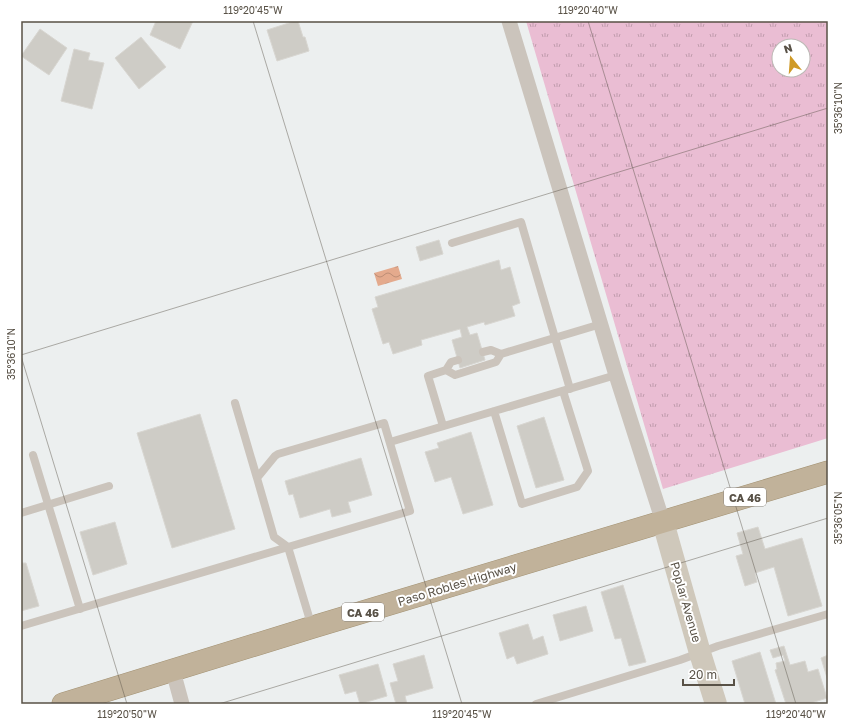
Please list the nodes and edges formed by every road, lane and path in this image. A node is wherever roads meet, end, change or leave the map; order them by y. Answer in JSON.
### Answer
{"nodes":[{"id":1,"x":509,"y":21,"type":"edge"},
{"id":2,"x":452,"y":243,"type":"dead end"},
{"id":3,"x":601,"y":324,"type":"junction"},
{"id":4,"x":555,"y":338,"type":"junction"},
{"id":5,"x":483,"y":352,"type":"dead end"},
{"id":6,"x":501,"y":354,"type":"junction"},
{"id":7,"x":458,"y":360,"type":"dead end"},
{"id":8,"x":446,"y":370,"type":"junction"},
{"id":9,"x":616,"y":375,"type":"junction"},
{"id":10,"x":566,"y":390,"type":"junction"},
{"id":11,"x":235,"y":403,"type":"dead end"},
{"id":12,"x":494,"y":411,"type":"junction"},
{"id":13,"x":443,"y":426,"type":"junction"},
{"id":14,"x":390,"y":442,"type":"junction"},
{"id":15,"x":33,"y":455,"type":"dead end"},
{"id":16,"x":828,"y":472,"type":"edge"},
{"id":17,"x":257,"y":478,"type":"junction"},
{"id":18,"x":109,"y":486,"type":"dead end"},
{"id":19,"x":48,"y":505,"type":"junction"},
{"id":20,"x":21,"y":513,"type":"edge"},
{"id":21,"x":663,"y":522,"type":"junction"},
{"id":22,"x":288,"y":547,"type":"junction"},
{"id":23,"x":80,"y":609,"type":"junction"},
{"id":24,"x":828,"y":614,"type":"edge"},
{"id":25,"x":21,"y":626,"type":"edge"},
{"id":26,"x":313,"y":627,"type":"junction"},
{"id":27,"x":700,"y":653,"type":"junction"},
{"id":28,"x":174,"y":671,"type":"junction"},
{"id":29,"x":63,"y":704,"type":"edge"},
{"id":30,"x":182,"y":704,"type":"edge"},
{"id":31,"x":536,"y":704,"type":"edge"},
{"id":32,"x":716,"y":704,"type":"edge"}],
"edges":[{"from":1,"to":3,"type":"street"},
{"from":2,"to":4,"type":"lane"},
{"from":3,"to":4,"type":"lane"},
{"from":3,"to":9,"type":"street"},
{"from":4,"to":6,"type":"lane"},
{"from":4,"to":10,"type":"lane"},
{"from":5,"to":6,"type":"lane"},
{"from":6,"to":8,"type":"lane"},
{"from":7,"to":8,"type":"lane"},
{"from":8,"to":13,"type":"lane"},
{"from":9,"to":10,"type":"lane"},
{"from":9,"to":21,"type":"street"},
{"from":10,"to":12,"type":"lane"},
{"from":10,"to":12,"type":"lane"},
{"from":11,"to":17,"type":"lane"},
{"from":12,"to":13,"type":"lane"},
{"from":13,"to":14,"type":"lane"},
{"from":14,"to":17,"type":"lane"},
{"from":14,"to":22,"type":"lane"},
{"from":15,"to":19,"type":"lane"},
{"from":16,"to":21,"type":"highway","name":"Paso Robles Highway","number":"CA 46"},
{"from":17,"to":22,"type":"lane"},
{"from":18,"to":19,"type":"lane"},
{"from":19,"to":20,"type":"lane"},
{"from":19,"to":23,"type":"lane"},
{"from":21,"to":26,"type":"highway","name":"Paso Robles Highway","number":"CA 46"},
{"from":21,"to":27,"type":"main road","name":"Poplar Avenue"},
{"from":22,"to":23,"type":"lane"},
{"from":22,"to":26,"type":"lane"},
{"from":23,"to":25,"type":"lane"},
{"from":24,"to":27,"type":"lane"},
{"from":26,"to":28,"type":"highway","name":"Paso Robles Highway","number":"CA 46"},
{"from":27,"to":31,"type":"lane"},
{"from":27,"to":32,"type":"main road","name":"Poplar Avenue"},
{"from":28,"to":29,"type":"highway","name":"Paso Robles Highway","number":"CA 46"},
{"from":28,"to":30,"type":"street"}]}
